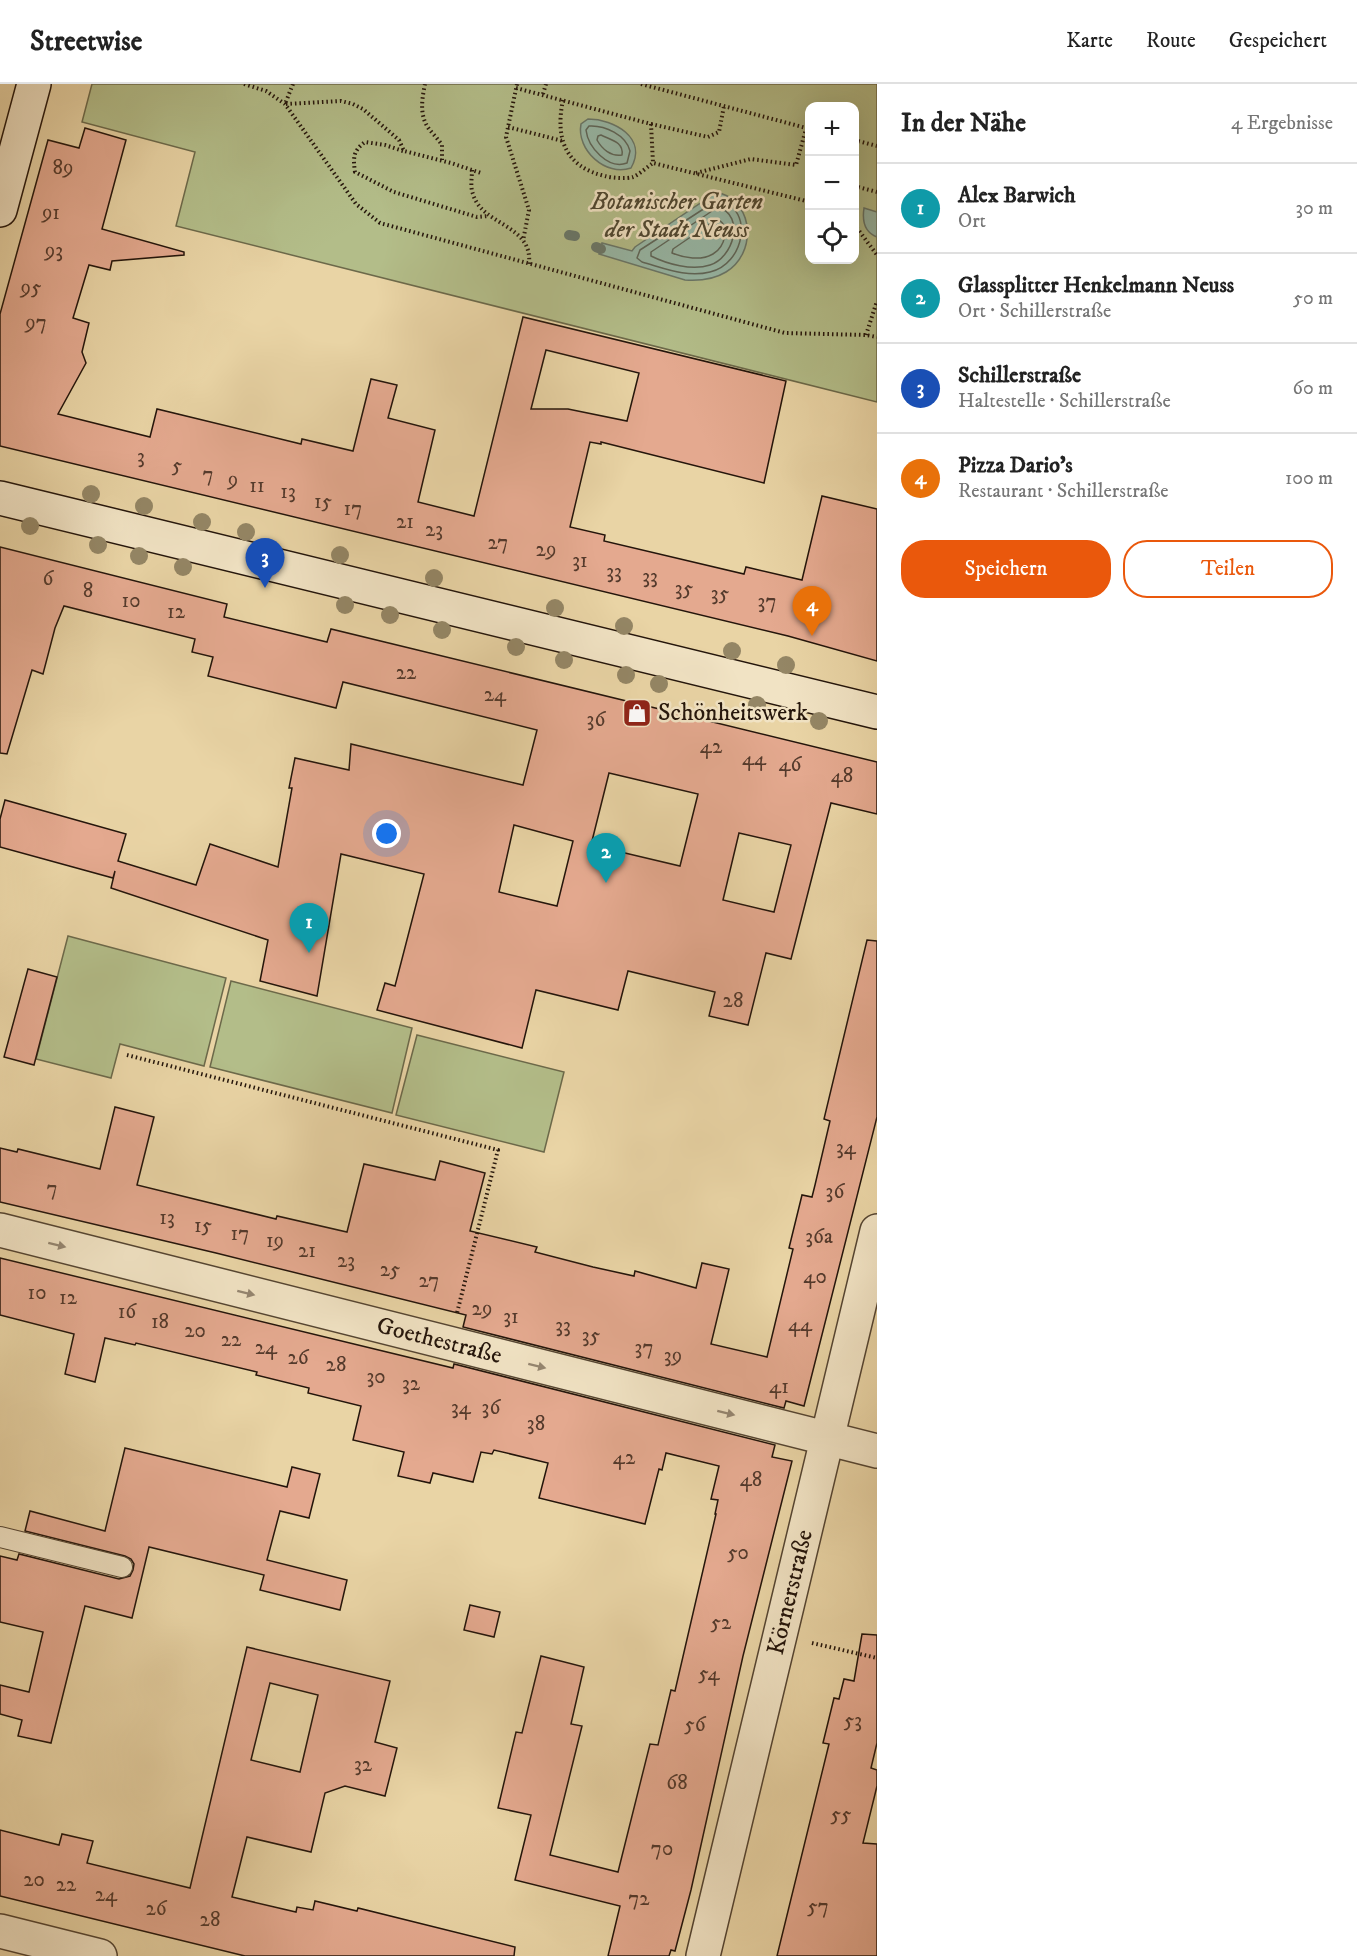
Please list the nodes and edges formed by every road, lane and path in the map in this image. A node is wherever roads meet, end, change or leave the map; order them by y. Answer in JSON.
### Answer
{"nodes":[{"id":1,"x":34,"y":84,"type":"edge"},
{"id":2,"x":244,"y":84,"type":"edge"},
{"id":3,"x":293,"y":84,"type":"edge"},
{"id":4,"x":425,"y":84,"type":"edge"},
{"id":5,"x":546,"y":84,"type":"edge"},
{"id":6,"x":641,"y":84,"type":"edge"},
{"id":7,"x":517,"y":86,"type":"edge"},
{"id":8,"x":658,"y":86,"type":"edge"},
{"id":9,"x":543,"y":94,"type":"junction"},
{"id":10,"x":563,"y":100,"type":"junction"},
{"id":11,"x":285,"y":104,"type":"junction"},
{"id":12,"x":724,"y":106,"type":"junction"},
{"id":13,"x":651,"y":124,"type":"junction"},
{"id":14,"x":508,"y":127,"type":"junction"},
{"id":15,"x":805,"y":128,"type":"edge"},
{"id":16,"x":805,"y":138,"type":"edge"},
{"id":17,"x":563,"y":141,"type":"junction"},
{"id":18,"x":859,"y":141,"type":"edge"},
{"id":19,"x":877,"y":146,"type":"edge"},
{"id":20,"x":404,"y":151,"type":"junction"},
{"id":21,"x":442,"y":160,"type":"junction"},
{"id":22,"x":653,"y":163,"type":"junction"},
{"id":23,"x":472,"y":170,"type":"junction"},
{"id":24,"x":481,"y":173,"type":"dead end"},
{"id":25,"x":695,"y":173,"type":"junction"},
{"id":26,"x":859,"y":187,"type":"edge"},
{"id":27,"x":877,"y":192,"type":"edge"},
{"id":28,"x":805,"y":201,"type":"edge"},
{"id":29,"x":0,"y":210,"type":"edge"},
{"id":30,"x":489,"y":216,"type":"junction"},
{"id":31,"x":859,"y":230,"type":"edge"},
{"id":32,"x":523,"y":241,"type":"junction"},
{"id":33,"x":877,"y":255,"type":"edge"},
{"id":34,"x":529,"y":264,"type":"junction"},
{"id":35,"x":877,"y":301,"type":"edge"},
{"id":36,"x":866,"y":334,"type":"junction"},
{"id":37,"x":877,"y":338,"type":"edge"},
{"id":38,"x":0,"y":498,"type":"edge"},
{"id":39,"x":877,"y":712,"type":"edge"},
{"id":40,"x":127,"y":1055,"type":"dead end"},
{"id":41,"x":0,"y":1230,"type":"edge"},
{"id":42,"x":877,"y":1231,"type":"edge"},
{"id":43,"x":449,"y":1344,"type":"junction"},
{"id":44,"x":827,"y":1438,"type":"junction"},
{"id":45,"x":877,"y":1451,"type":"edge"},
{"id":46,"x":0,"y":1537,"type":"edge"},
{"id":47,"x":122,"y":1567,"type":"dead end"},
{"id":48,"x":779,"y":1635,"type":"junction"},
{"id":49,"x":877,"y":1658,"type":"edge"},
{"id":50,"x":0,"y":1931,"type":"edge"},
{"id":51,"x":100,"y":1956,"type":"edge"},
{"id":52,"x":703,"y":1956,"type":"edge"}],
"edges":[{"from":1,"to":29,"type":"street"},
{"from":2,"to":11,"type":"path"},
{"from":3,"to":11,"type":"path"},
{"from":4,"to":21,"type":"path"},
{"from":5,"to":9,"type":"path"},
{"from":6,"to":8,"type":"path"},
{"from":7,"to":9,"type":"path"},
{"from":7,"to":14,"type":"path"},
{"from":8,"to":12,"type":"path"},
{"from":9,"to":10,"type":"path"},
{"from":10,"to":13,"type":"path"},
{"from":10,"to":17,"type":"path"},
{"from":11,"to":20,"type":"path"},
{"from":11,"to":34,"type":"path"},
{"from":12,"to":13,"type":"path"},
{"from":12,"to":15,"type":"path"},
{"from":13,"to":22,"type":"path"},
{"from":14,"to":17,"type":"path"},
{"from":14,"to":32,"type":"path"},
{"from":16,"to":25,"type":"path"},
{"from":17,"to":22,"type":"path"},
{"from":18,"to":19,"type":"path"},
{"from":20,"to":21,"type":"path"},
{"from":20,"to":30,"type":"path"},
{"from":21,"to":23,"type":"path"},
{"from":22,"to":25,"type":"path"},
{"from":23,"to":24,"type":"path"},
{"from":23,"to":30,"type":"path"},
{"from":25,"to":28,"type":"path"},
{"from":26,"to":27,"type":"path"},
{"from":30,"to":32,"type":"path"},
{"from":31,"to":33,"type":"path"},
{"from":32,"to":34,"type":"path"},
{"from":34,"to":36,"type":"path"},
{"from":35,"to":36,"type":"path"},
{"from":36,"to":37,"type":"path"},
{"from":38,"to":39,"type":"street"},
{"from":40,"to":43,"type":"path"},
{"from":41,"to":43,"type":"street","name":"Goethestraße","one_way":true},
{"from":42,"to":44,"type":"street","name":"Körnerstraße"},
{"from":43,"to":44,"type":"street","name":"Goethestraße","one_way":true},
{"from":44,"to":45,"type":"street","name":"Goethestraße"},
{"from":44,"to":48,"type":"street","name":"Körnerstraße"},
{"from":46,"to":47,"type":"lane"},
{"from":48,"to":49,"type":"path"},
{"from":48,"to":52,"type":"street","name":"Körnerstraße"},
{"from":50,"to":51,"type":"street"}]}
